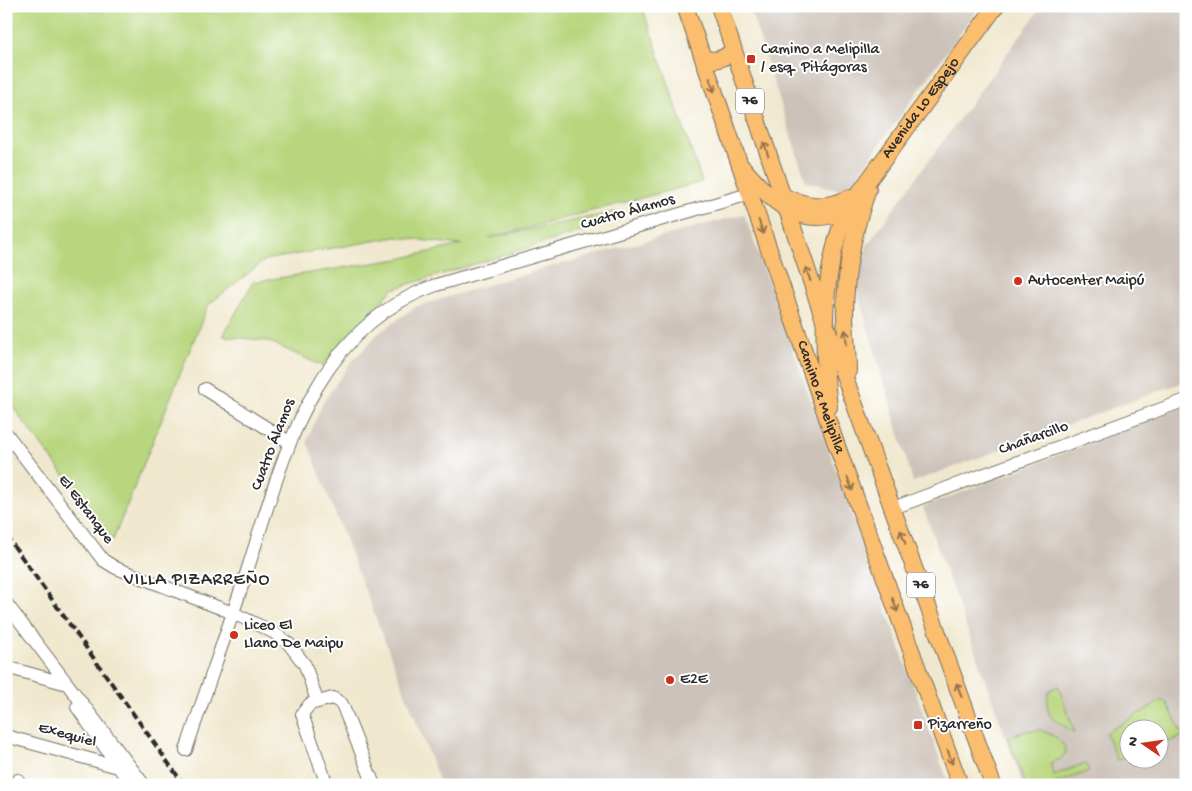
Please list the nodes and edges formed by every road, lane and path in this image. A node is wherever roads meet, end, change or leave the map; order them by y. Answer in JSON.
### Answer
{"nodes":[{"id":1,"x":685,"y":6,"type":"edge"},
{"id":2,"x":719,"y":6,"type":"edge"},
{"id":3,"x":996,"y":6,"type":"edge"},
{"id":4,"x":733,"y":49,"type":"junction"},
{"id":5,"x":703,"y":58,"type":"junction"},
{"id":6,"x":739,"y":164,"type":"junction"},
{"id":7,"x":875,"y":171,"type":"junction"},
{"id":8,"x":862,"y":190,"type":"junction"},
{"id":9,"x":749,"y":194,"type":"junction"},
{"id":10,"x":784,"y":203,"type":"junction"},
{"id":11,"x":846,"y":211,"type":"junction"},
{"id":12,"x":824,"y":320,"type":"junction"},
{"id":13,"x":848,"y":386,"type":"junction"},
{"id":14,"x":205,"y":389,"type":"dead end"},
{"id":15,"x":1186,"y":400,"type":"edge"},
{"id":16,"x":6,"y":433,"type":"edge"},
{"id":17,"x":834,"y":438,"type":"junction"},
{"id":18,"x":289,"y":442,"type":"junction"},
{"id":19,"x":893,"y":508,"type":"junction"},
{"id":20,"x":6,"y":604,"type":"edge"},
{"id":21,"x":233,"y":613,"type":"junction"},
{"id":22,"x":6,"y":667,"type":"edge"},
{"id":23,"x":67,"y":684,"type":"junction"},
{"id":24,"x":317,"y":701,"type":"junction"},
{"id":25,"x":6,"y":736,"type":"edge"},
{"id":26,"x":186,"y":750,"type":"dead end"},
{"id":27,"x":118,"y":767,"type":"junction"},
{"id":28,"x":131,"y":785,"type":"edge"},
{"id":29,"x":144,"y":785,"type":"edge"},
{"id":30,"x":326,"y":785,"type":"edge"},
{"id":31,"x":374,"y":785,"type":"edge"},
{"id":32,"x":960,"y":785,"type":"edge"},
{"id":33,"x":993,"y":785,"type":"edge"}],
"edges":[{"from":1,"to":5,"type":"main road","name":"Camino a Melipilla","number":"76"},
{"from":2,"to":4,"type":"main road","name":"Camino a Melipilla","number":"76"},
{"from":3,"to":7,"type":"main road","name":"Avenida Lo Espejo"},
{"from":4,"to":5,"type":"main road"},
{"from":10,"to":4,"type":"main road","name":"Camino a Melipilla","number":"76","one_way":true},
{"from":5,"to":6,"type":"main road","name":"Camino a Melipilla","number":"76","one_way":true},
{"from":6,"to":9,"type":"main road","name":"Camino a Melipilla","number":"76"},
{"from":6,"to":10,"type":"main road"},
{"from":7,"to":8,"type":"main road","name":"Avenida Lo Espejo"},
{"from":13,"to":7,"type":"main road","one_way":true},
{"from":8,"to":10,"type":"main road"},
{"from":8,"to":11,"type":"main road","name":"Avenida Lo Espejo"},
{"from":9,"to":17,"type":"main road","name":"Camino a Melipilla","number":"76","one_way":true},
{"from":9,"to":18,"type":"street","name":"Cuatro Álamos"},
{"from":10,"to":11,"type":"main road"},
{"from":12,"to":10,"type":"main road","name":"Camino a Melipilla","number":"76","one_way":true},
{"from":11,"to":12,"type":"main road"},
{"from":12,"to":13,"type":"main road","name":"Camino a Melipilla","number":"76"},
{"from":12,"to":17,"type":"main road"},
{"from":13,"to":19,"type":"main road","name":"Camino a Melipilla","number":"76"},
{"from":14,"to":18,"type":"street"},
{"from":15,"to":19,"type":"street","name":"Chañarcillo"},
{"from":16,"to":21,"type":"street","name":"El Estanque"},
{"from":17,"to":32,"type":"main road","name":"Camino a Melipilla","number":"76","one_way":true},
{"from":18,"to":21,"type":"street","name":"Cuatro Álamos"},
{"from":33,"to":19,"type":"main road","name":"Camino a Melipilla","number":"76","one_way":true},
{"from":20,"to":23,"type":"street"},
{"from":21,"to":24,"type":"street","name":"El Estanque"},
{"from":21,"to":26,"type":"street","name":"Cuatro Álamos"},
{"from":22,"to":23,"type":"street"},
{"from":23,"to":27,"type":"street"},
{"from":23,"to":29,"type":"street"},
{"from":24,"to":30,"type":"street"},
{"from":24,"to":31,"type":"street"},
{"from":25,"to":27,"type":"street","name":"Exequiel"},
{"from":27,"to":28,"type":"street"}]}
